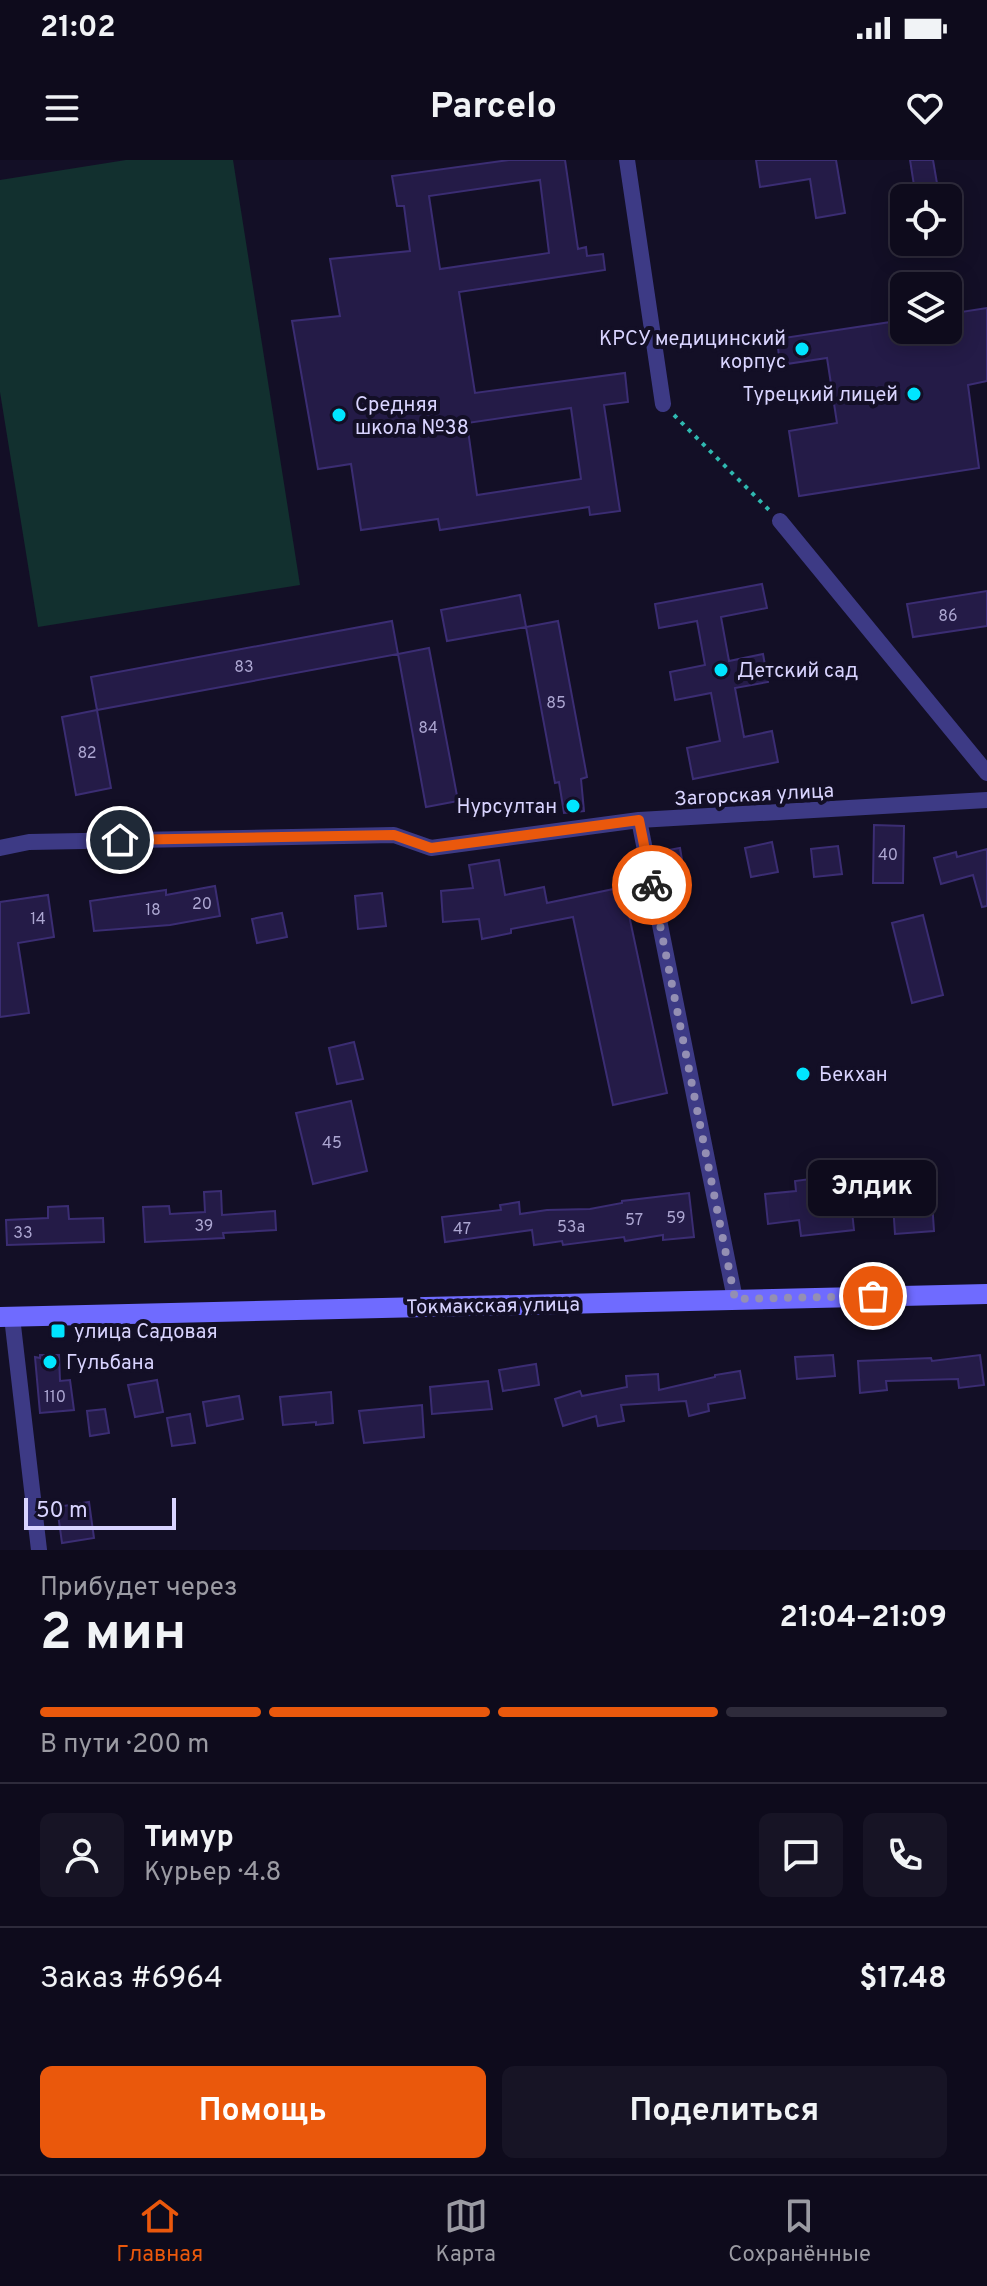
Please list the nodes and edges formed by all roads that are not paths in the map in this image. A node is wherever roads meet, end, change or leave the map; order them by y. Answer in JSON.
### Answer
{"nodes":[{"id":1,"x":627,"y":160,"type":"edge"},
{"id":2,"x":663,"y":404,"type":"road end"},
{"id":3,"x":780,"y":521,"type":"road end"},
{"id":4,"x":987,"y":773,"type":"edge"},
{"id":5,"x":987,"y":800,"type":"edge"},
{"id":6,"x":639,"y":820,"type":"junction"},
{"id":7,"x":0,"y":848,"type":"edge"},
{"id":8,"x":987,"y":1294,"type":"edge"},
{"id":9,"x":735,"y":1299,"type":"junction"},
{"id":10,"x":6,"y":1317,"type":"edge"},
{"id":11,"x":39,"y":1550,"type":"edge"}],
"edges":[{"from":1,"to":2,"type":"street"},
{"from":3,"to":4,"type":"street"},
{"from":5,"to":6,"type":"street","name":"Загорская улица"},
{"from":6,"to":7,"type":"street","name":"Загорская улица"},
{"from":6,"to":9,"type":"street"},
{"from":8,"to":9,"type":"main road","name":"Токмакская улица"},
{"from":9,"to":10,"type":"main road","name":"Токмакская улица"},
{"from":10,"to":11,"type":"street"}]}
